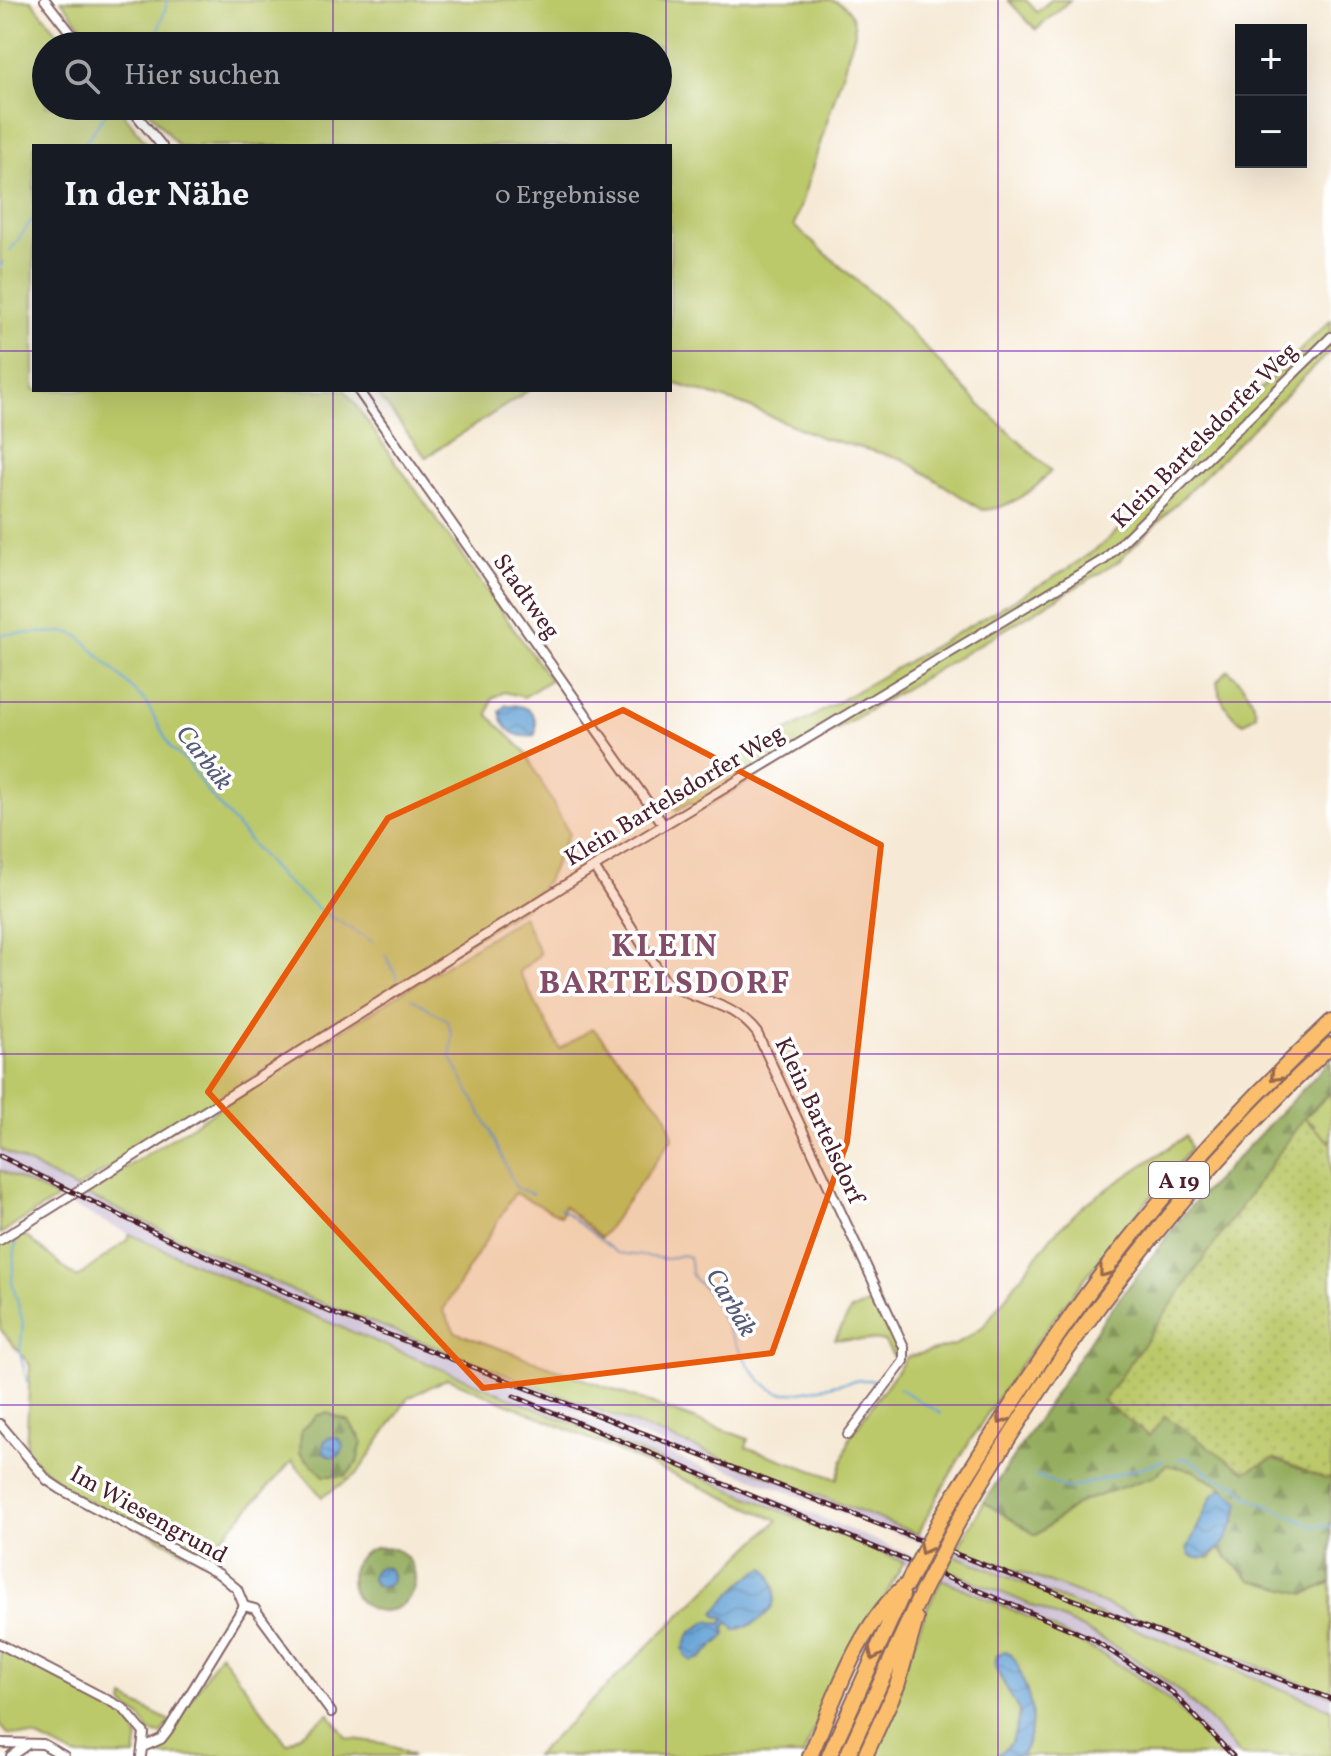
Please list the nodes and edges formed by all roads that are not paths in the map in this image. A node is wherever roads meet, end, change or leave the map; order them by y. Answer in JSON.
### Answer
{"nodes":[{"id":1,"x":45,"y":0,"type":"edge"},
{"id":2,"x":70,"y":32,"type":"edge"},
{"id":3,"x":141,"y":120,"type":"edge"},
{"id":4,"x":160,"y":144,"type":"edge"},
{"id":5,"x":1331,"y":337,"type":"edge"},
{"id":6,"x":359,"y":392,"type":"edge"},
{"id":7,"x":663,"y":824,"type":"junction"},
{"id":8,"x":594,"y":867,"type":"junction"},
{"id":9,"x":1331,"y":1022,"type":"edge"},
{"id":10,"x":1331,"y":1045,"type":"edge"},
{"id":11,"x":0,"y":1240,"type":"edge"},
{"id":12,"x":0,"y":1424,"type":"edge"},
{"id":13,"x":848,"y":1435,"type":"dead end"},
{"id":14,"x":907,"y":1584,"type":"junction"},
{"id":15,"x":922,"y":1592,"type":"junction"},
{"id":16,"x":244,"y":1606,"type":"junction"},
{"id":17,"x":0,"y":1644,"type":"edge"},
{"id":18,"x":331,"y":1712,"type":"dead end"},
{"id":19,"x":33,"y":1742,"type":"junction"},
{"id":20,"x":0,"y":1743,"type":"edge"},
{"id":21,"x":145,"y":1746,"type":"junction"},
{"id":22,"x":11,"y":1756,"type":"edge"},
{"id":23,"x":64,"y":1756,"type":"edge"},
{"id":24,"x":141,"y":1756,"type":"edge"},
{"id":25,"x":810,"y":1756,"type":"edge"},
{"id":26,"x":829,"y":1756,"type":"edge"},
{"id":27,"x":847,"y":1756,"type":"edge"},
{"id":28,"x":865,"y":1756,"type":"edge"}],
"edges":[{"from":1,"to":2,"type":"street"},
{"from":3,"to":4,"type":"street"},
{"from":5,"to":7,"type":"street","name":"Klein Bartelsdorfer Weg"},
{"from":6,"to":7,"type":"street","name":"Stadtweg"},
{"from":7,"to":8,"type":"street","name":"Klein Bartelsdorfer Weg"},
{"from":8,"to":11,"type":"street","name":"Klein Bartelsdorfer Weg"},
{"from":8,"to":13,"type":"street","name":"Klein Bartelsdorf"},
{"from":9,"to":14,"type":"highway","number":"A 19","one_way":true,"bridge":true},
{"from":10,"to":15,"type":"highway","number":"A 19","bridge":true},
{"from":12,"to":16,"type":"street","name":"Im Wiesengrund"},
{"from":14,"to":25,"type":"highway"},
{"from":14,"to":26,"type":"highway","number":"A 19","one_way":true},
{"from":15,"to":27,"type":"highway","number":"A 19"},
{"from":15,"to":28,"type":"highway"},
{"from":16,"to":18,"type":"street","name":"Im Wiesengrund"},
{"from":16,"to":21,"type":"street"},
{"from":17,"to":21,"type":"street"},
{"from":19,"to":20,"type":"street"},
{"from":19,"to":22,"type":"street"},
{"from":19,"to":23,"type":"street"},
{"from":21,"to":24,"type":"street"}]}
